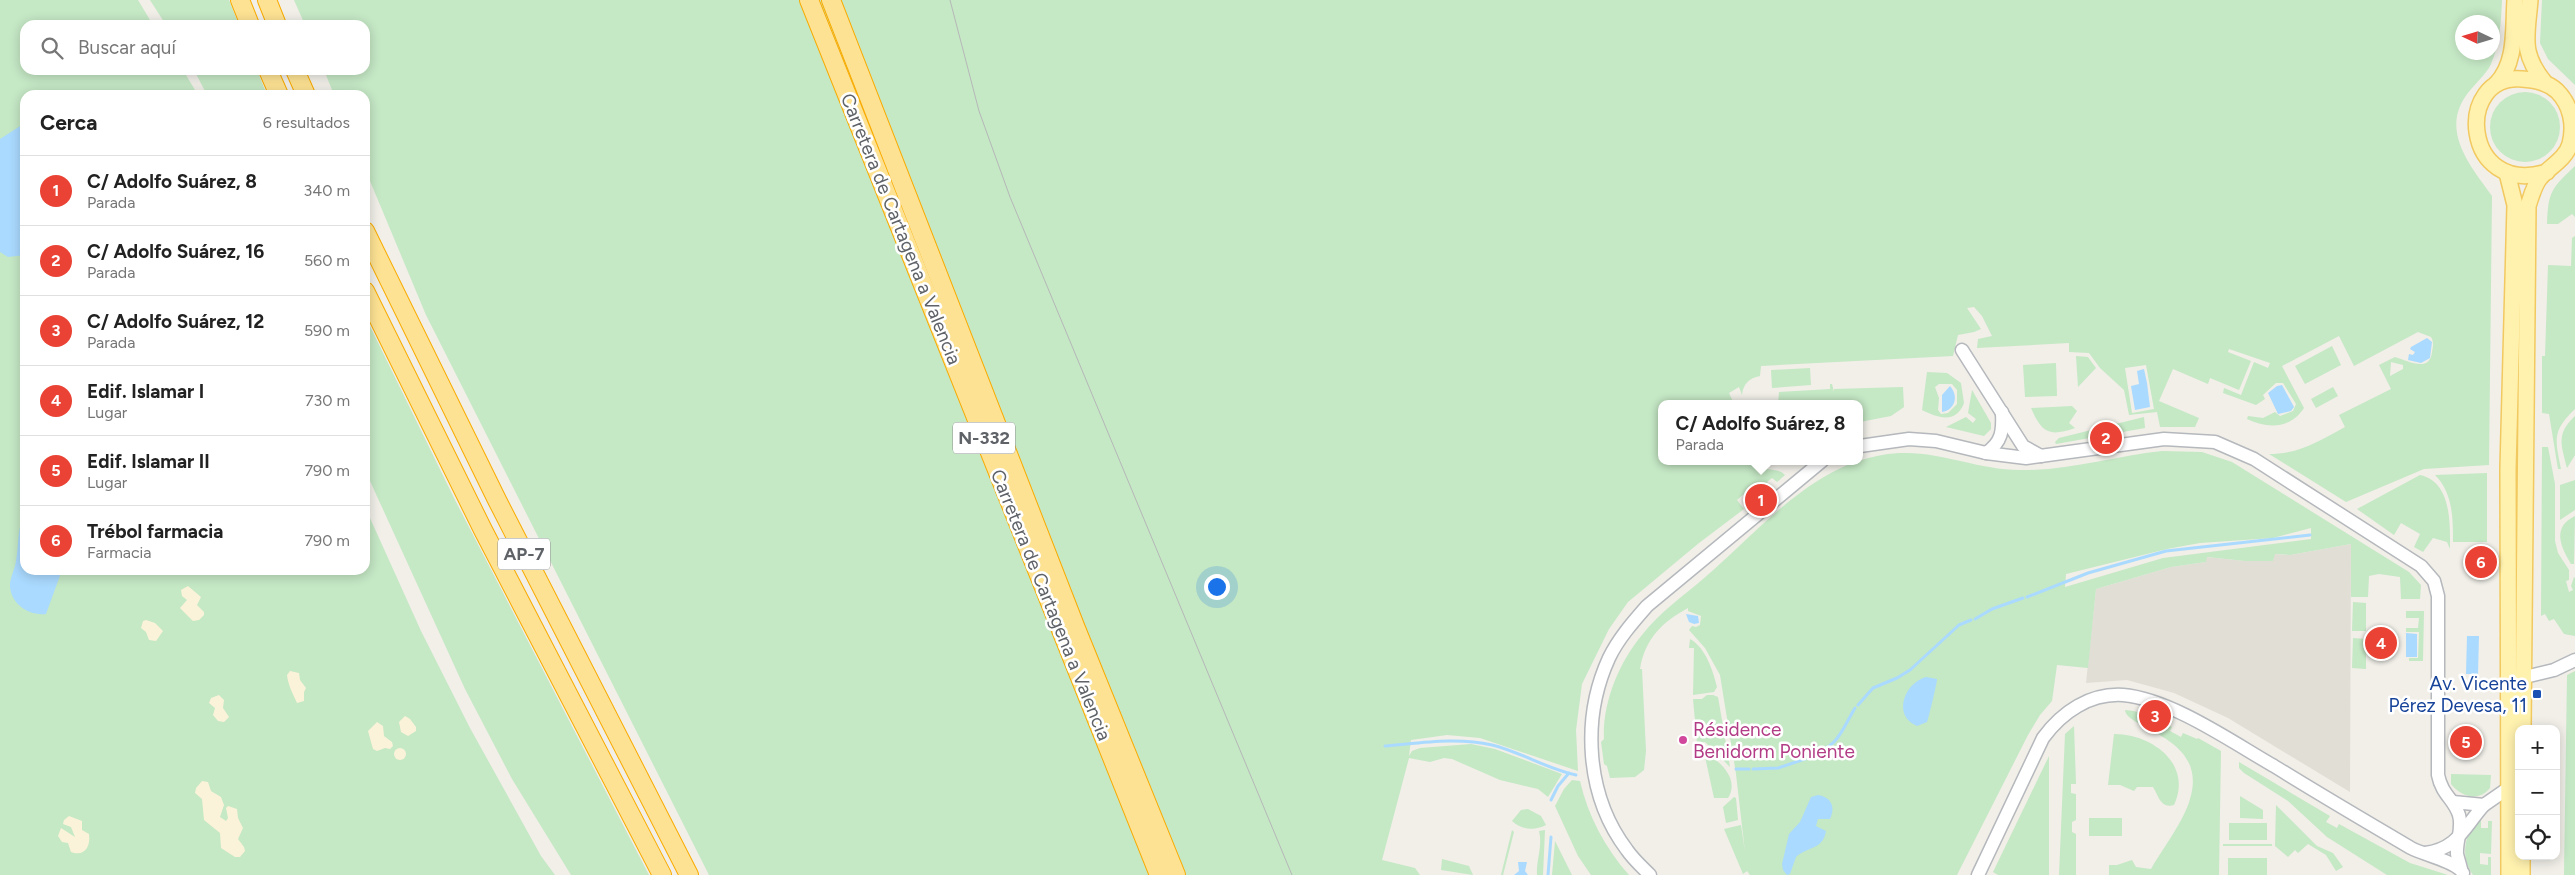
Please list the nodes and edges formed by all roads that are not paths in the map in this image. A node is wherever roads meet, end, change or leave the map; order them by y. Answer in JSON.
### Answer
{"nodes":[{"id":1,"x":240,"y":0,"type":"edge"},
{"id":2,"x":267,"y":0,"type":"edge"},
{"id":3,"x":809,"y":0,"type":"edge"},
{"id":4,"x":831,"y":0,"type":"edge"},
{"id":5,"x":2515,"y":0,"type":"edge"},
{"id":6,"x":2530,"y":0,"type":"edge"},
{"id":7,"x":248,"y":20,"type":"edge"},
{"id":8,"x":275,"y":20,"type":"edge"},
{"id":9,"x":270,"y":75,"type":"edge"},
{"id":10,"x":298,"y":75,"type":"edge"},
{"id":11,"x":2545,"y":82,"type":"junction"},
{"id":12,"x":2491,"y":89,"type":"junction"},
{"id":13,"x":277,"y":90,"type":"edge"},
{"id":14,"x":304,"y":90,"type":"edge"},
{"id":15,"x":2573,"y":116,"type":"edge"},
{"id":16,"x":2573,"y":142,"type":"edge"},
{"id":17,"x":2547,"y":172,"type":"junction"},
{"id":18,"x":2507,"y":173,"type":"junction"},
{"id":19,"x":370,"y":241,"type":"edge"},
{"id":20,"x":370,"y":301,"type":"edge"},
{"id":21,"x":1962,"y":350,"type":"dead end"},
{"id":22,"x":2002,"y":412,"type":"junction"},
{"id":23,"x":1863,"y":446,"type":"edge"},
{"id":24,"x":1986,"y":453,"type":"junction"},
{"id":25,"x":2041,"y":456,"type":"junction"},
{"id":26,"x":1817,"y":465,"type":"edge"},
{"id":27,"x":2575,"y":660,"type":"edge"},
{"id":28,"x":2525,"y":677,"type":"junction"},
{"id":29,"x":2524,"y":725,"type":"edge"},
{"id":30,"x":2510,"y":787,"type":"junction"},
{"id":31,"x":2453,"y":802,"type":"junction"},
{"id":32,"x":2484,"y":804,"type":"junction"},
{"id":33,"x":2460,"y":837,"type":"junction"},
{"id":34,"x":2422,"y":854,"type":"junction"},
{"id":35,"x":2522,"y":860,"type":"edge"},
{"id":36,"x":2463,"y":872,"type":"edge"},
{"id":37,"x":662,"y":875,"type":"edge"},
{"id":38,"x":689,"y":875,"type":"edge"},
{"id":39,"x":1159,"y":875,"type":"edge"},
{"id":40,"x":1176,"y":875,"type":"edge"},
{"id":41,"x":1650,"y":875,"type":"edge"},
{"id":42,"x":1978,"y":875,"type":"edge"},
{"id":43,"x":2509,"y":875,"type":"edge"},
{"id":44,"x":2522,"y":875,"type":"edge"}],
"edges":[{"from":1,"to":7,"type":"highway"},
{"from":2,"to":8,"type":"highway"},
{"from":3,"to":39,"type":"highway","name":"Carretera de Cartagena a Valencia","number":"N-332"},
{"from":4,"to":40,"type":"highway","name":"Carretera de Cartagena a Valencia","number":"N-332"},
{"from":5,"to":12,"type":"main road"},
{"from":6,"to":11,"type":"main road"},
{"from":9,"to":13,"type":"highway"},
{"from":10,"to":14,"type":"highway"},
{"from":11,"to":12,"type":"main road"},
{"from":11,"to":15,"type":"main road"},
{"from":12,"to":18,"type":"main road"},
{"from":15,"to":16,"type":"main road"},
{"from":16,"to":17,"type":"main road"},
{"from":17,"to":18,"type":"main road"},
{"from":17,"to":28,"type":"main road"},
{"from":18,"to":30,"type":"main road"},
{"from":19,"to":38,"type":"highway","number":"AP-7"},
{"from":20,"to":37,"type":"highway","number":"AP-7"},
{"from":21,"to":22,"type":"street"},
{"from":22,"to":24,"type":"street"},
{"from":22,"to":25,"type":"street"},
{"from":23,"to":24,"type":"street"},
{"from":24,"to":25,"type":"street"},
{"from":25,"to":31,"type":"street"},
{"from":26,"to":41,"type":"street"},
{"from":27,"to":28,"type":"street"},
{"from":28,"to":29,"type":"main road"},
{"from":30,"to":32,"type":"street"},
{"from":30,"to":43,"type":"main road"},
{"from":31,"to":32,"type":"street"},
{"from":31,"to":33,"type":"street"},
{"from":32,"to":33,"type":"street"},
{"from":33,"to":34,"type":"street"},
{"from":33,"to":36,"type":"street"},
{"from":34,"to":36,"type":"street"},
{"from":34,"to":42,"type":"street"},
{"from":35,"to":44,"type":"main road"}]}
